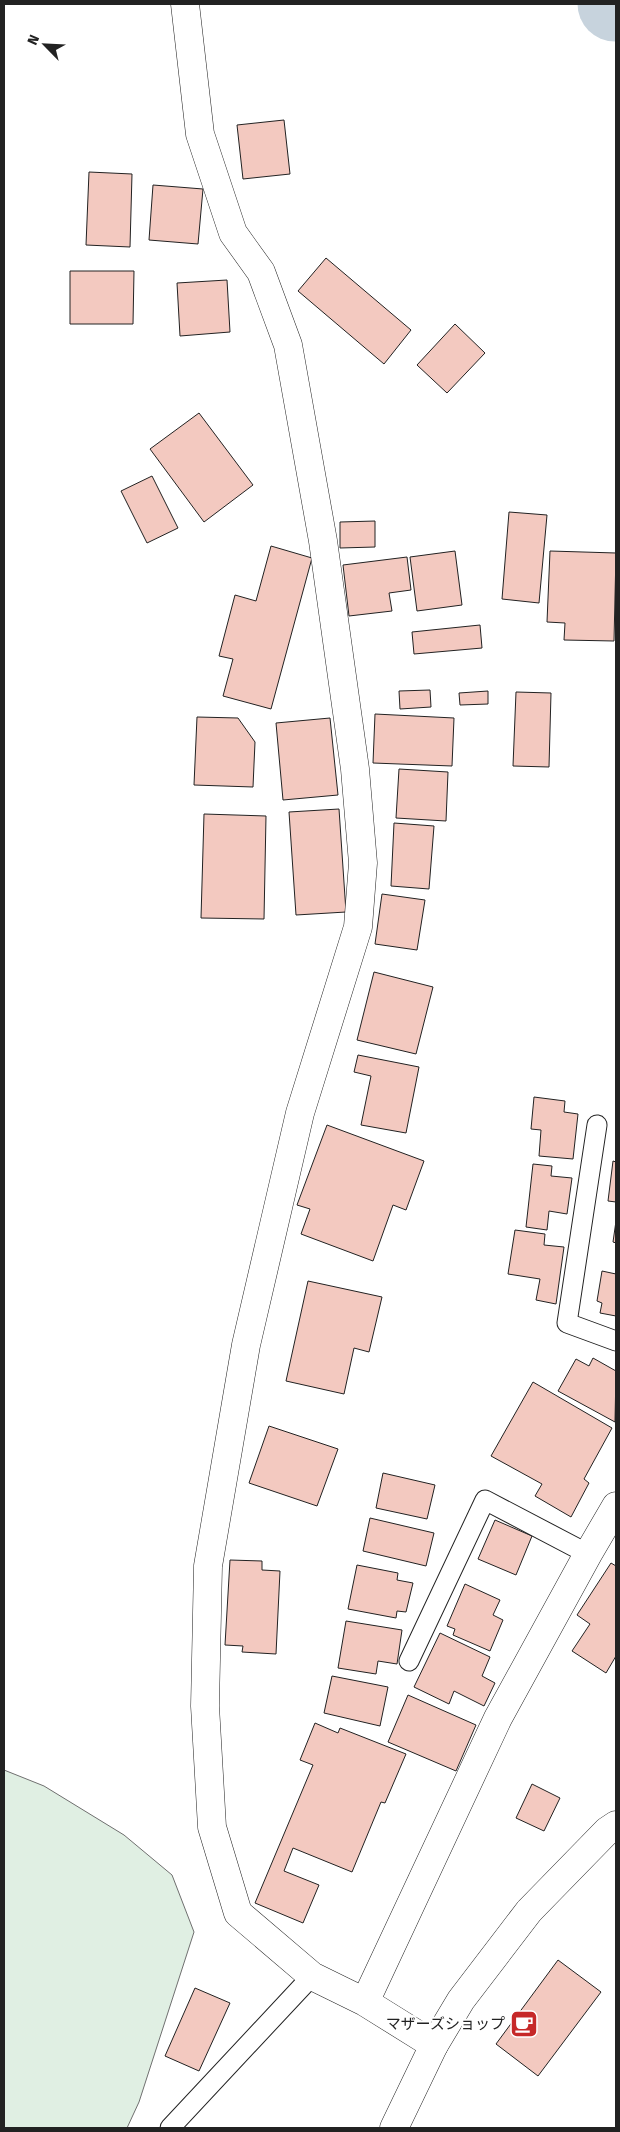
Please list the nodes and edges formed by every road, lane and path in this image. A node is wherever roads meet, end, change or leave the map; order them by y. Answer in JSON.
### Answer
{"nodes":[{"id":1,"x":185,"y":4,"type":"edge"},
{"id":2,"x":597,"y":1125,"type":"dead end"},
{"id":3,"x":616,"y":1341,"type":"edge"},
{"id":4,"x":616,"y":1506,"type":"edge"},
{"id":5,"x":588,"y":1554,"type":"junction"},
{"id":6,"x":409,"y":1661,"type":"dead end"},
{"id":7,"x":616,"y":1825,"type":"edge"},
{"id":8,"x":312,"y":1976,"type":"junction"},
{"id":9,"x":365,"y":2002,"type":"junction"},
{"id":10,"x":434,"y":2045,"type":"junction"},
{"id":11,"x":170,"y":2128,"type":"edge"},
{"id":12,"x":394,"y":2128,"type":"edge"}],
"edges":[{"from":1,"to":8,"type":"street"},
{"from":2,"to":3,"type":"lane"},
{"from":4,"to":5,"type":"street"},
{"from":5,"to":6,"type":"lane"},
{"from":5,"to":9,"type":"street"},
{"from":7,"to":10,"type":"street"},
{"from":8,"to":9,"type":"street"},
{"from":8,"to":11,"type":"lane"},
{"from":9,"to":10,"type":"street"},
{"from":10,"to":12,"type":"street"}]}
